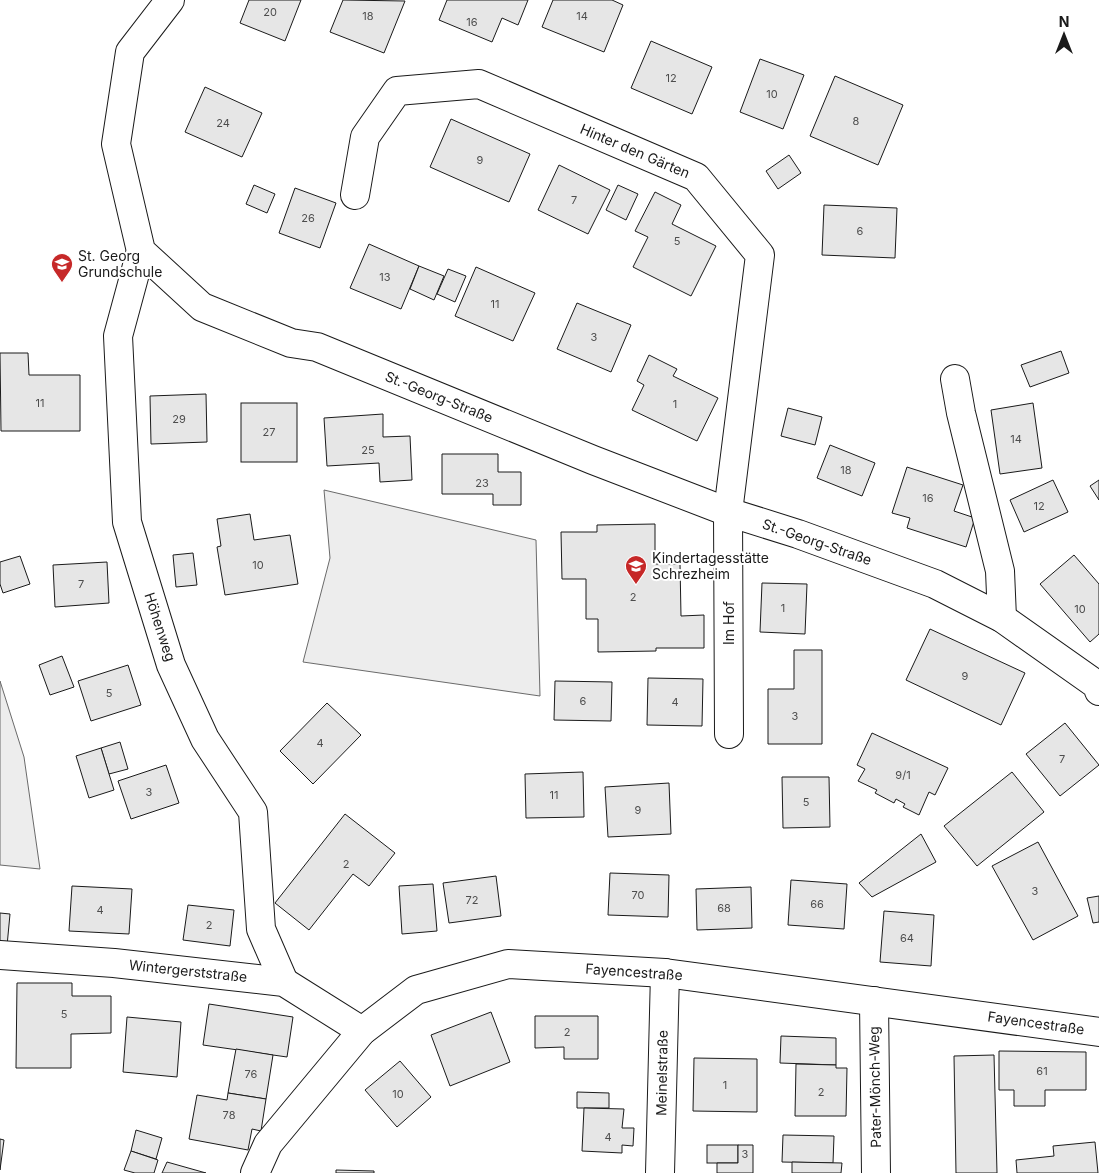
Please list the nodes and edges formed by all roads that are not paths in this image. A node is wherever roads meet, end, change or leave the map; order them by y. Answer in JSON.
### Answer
{"nodes":[{"id":1,"x":170,"y":0,"type":"edge"},
{"id":2,"x":355,"y":195,"type":"dead end"},
{"id":3,"x":141,"y":251,"type":"junction"},
{"id":4,"x":955,"y":379,"type":"dead end"},
{"id":5,"x":728,"y":512,"type":"junction"},
{"id":6,"x":1002,"y":618,"type":"junction"},
{"id":7,"x":1099,"y":691,"type":"edge"},
{"id":8,"x":730,"y":734,"type":"dead end"},
{"id":9,"x":0,"y":955,"type":"edge"},
{"id":10,"x":665,"y":973,"type":"junction"},
{"id":11,"x":284,"y":982,"type":"junction"},
{"id":12,"x":874,"y":1002,"type":"junction"},
{"id":13,"x":362,"y":1031,"type":"junction"},
{"id":14,"x":1099,"y":1032,"type":"edge"},
{"id":15,"x":255,"y":1173,"type":"edge"},
{"id":16,"x":660,"y":1173,"type":"edge"},
{"id":17,"x":876,"y":1173,"type":"edge"}],
"edges":[{"from":1,"to":3,"type":"street"},
{"from":2,"to":5,"type":"street","name":"Hinter den Gärten"},
{"from":3,"to":5,"type":"street","name":"St.-Georg-Straße"},
{"from":3,"to":11,"type":"street","name":"Höhenweg"},
{"from":4,"to":6,"type":"street"},
{"from":5,"to":6,"type":"street","name":"St.-Georg-Straße"},
{"from":5,"to":8,"type":"street","name":"Im Hof"},
{"from":6,"to":7,"type":"street","name":"St.-Georg-Straße"},
{"from":9,"to":11,"type":"street","name":"Wintergerststraße"},
{"from":10,"to":12,"type":"street","name":"Fayencestraße"},
{"from":10,"to":13,"type":"street","name":"Fayencestraße"},
{"from":10,"to":16,"type":"street","name":"Meinelstraße"},
{"from":11,"to":13,"type":"street","name":"Wintergerststraße"},
{"from":12,"to":14,"type":"street","name":"Fayencestraße"},
{"from":12,"to":17,"type":"street","name":"Pater-Mönch-Weg"},
{"from":13,"to":15,"type":"street","name":"Fayencestraße"}]}
